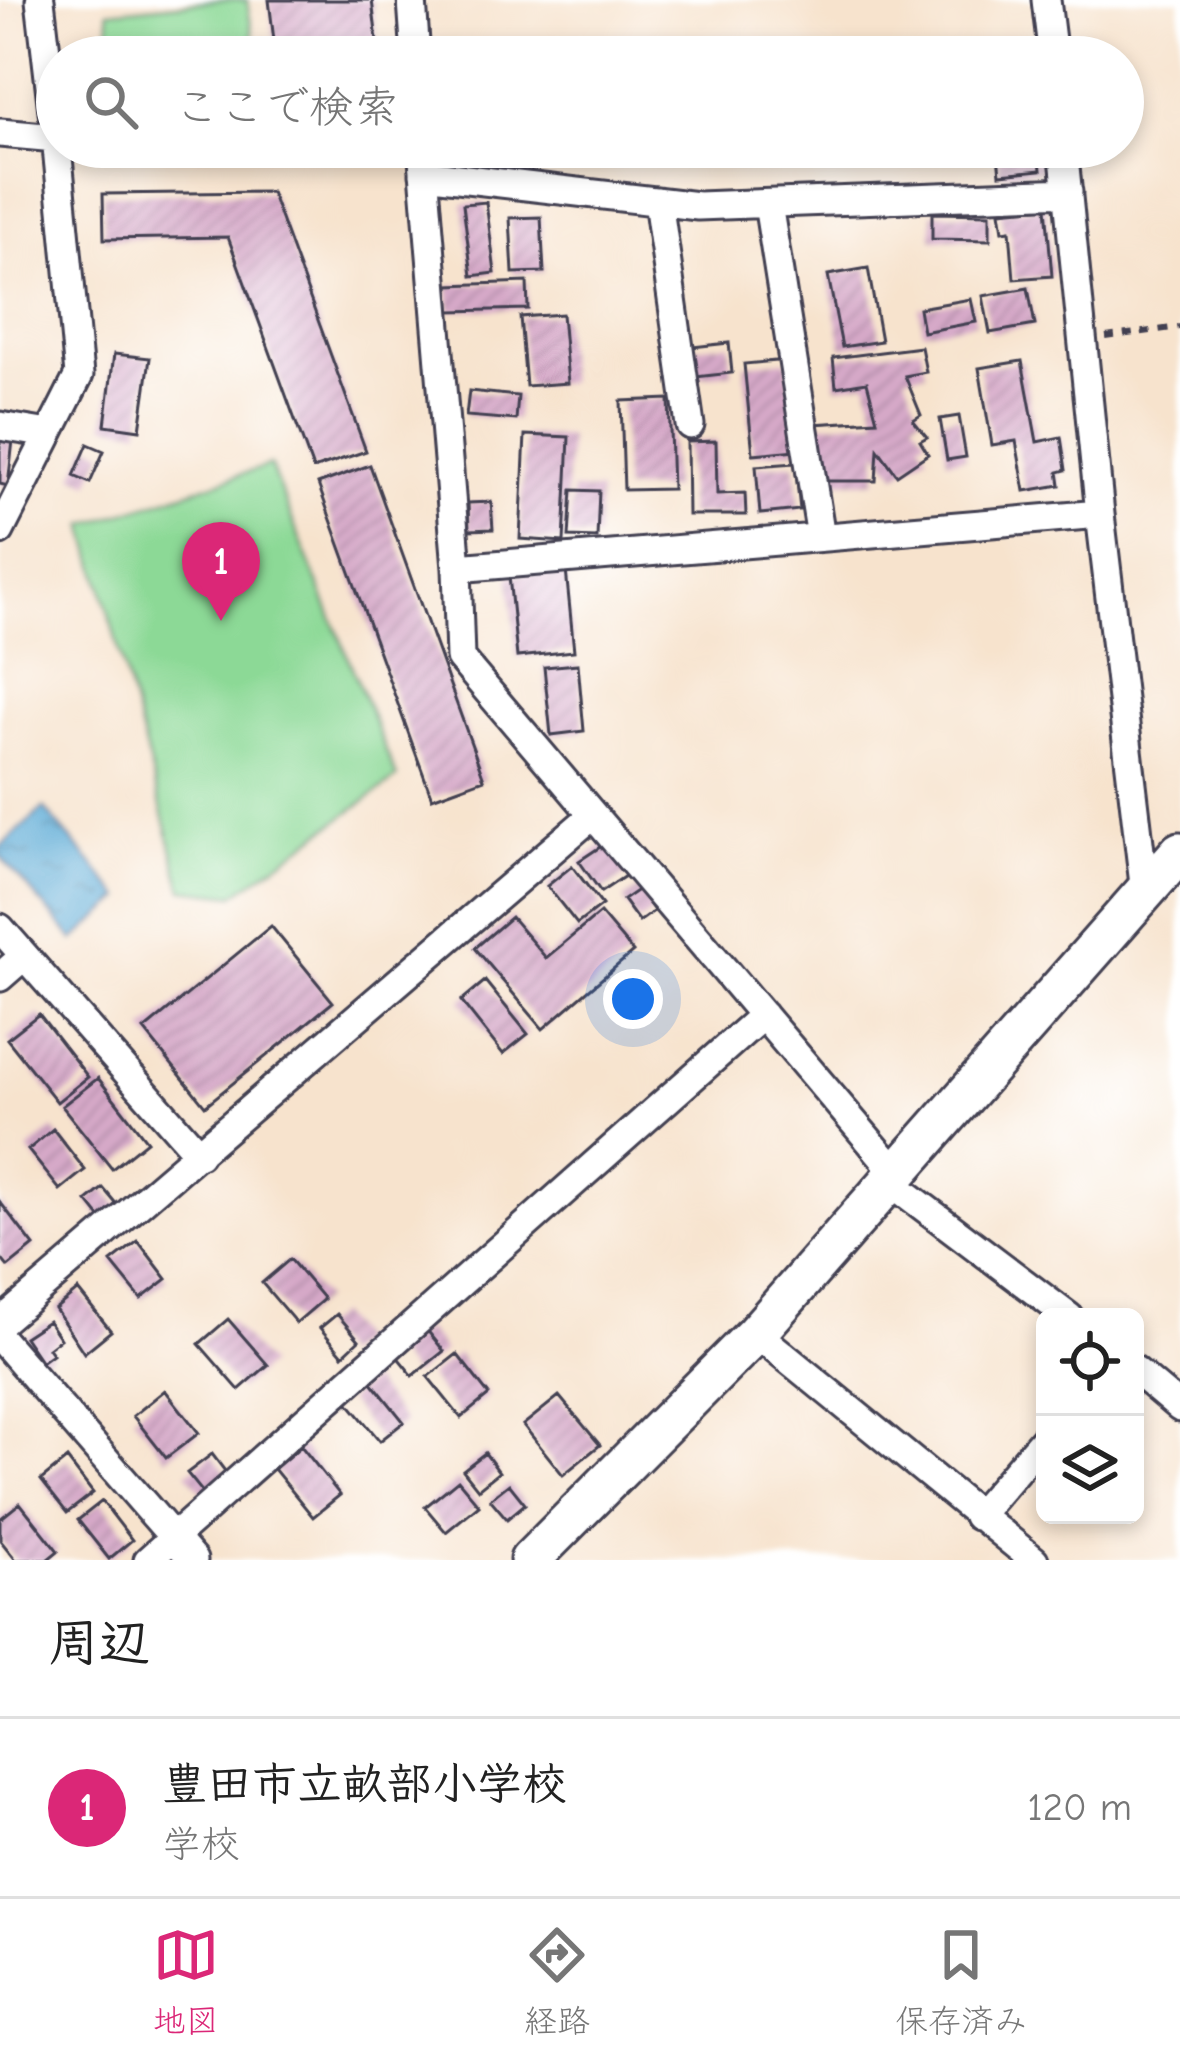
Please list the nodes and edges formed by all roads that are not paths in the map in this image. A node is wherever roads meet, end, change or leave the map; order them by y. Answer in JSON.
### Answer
{"nodes":[{"id":1,"x":40,"y":0,"type":"edge"},
{"id":2,"x":412,"y":0,"type":"edge"},
{"id":3,"x":1046,"y":0,"type":"edge"},
{"id":4,"x":44,"y":36,"type":"edge"},
{"id":5,"x":415,"y":36,"type":"edge"},
{"id":6,"x":1050,"y":36,"type":"edge"},
{"id":7,"x":0,"y":133,"type":"edge"},
{"id":8,"x":36,"y":140,"type":"edge"},
{"id":9,"x":59,"y":168,"type":"edge"},
{"id":10,"x":424,"y":168,"type":"edge"},
{"id":11,"x":469,"y":168,"type":"edge"},
{"id":12,"x":1065,"y":168,"type":"edge"},
{"id":13,"x":1068,"y":192,"type":"junction"},
{"id":14,"x":658,"y":201,"type":"junction"},
{"id":15,"x":768,"y":204,"type":"junction"},
{"id":16,"x":690,"y":424,"type":"dead end"},
{"id":17,"x":0,"y":426,"type":"edge"},
{"id":18,"x":49,"y":434,"type":"junction"},
{"id":19,"x":1100,"y":514,"type":"junction"},
{"id":20,"x":0,"y":531,"type":"edge"},
{"id":21,"x":821,"y":538,"type":"junction"},
{"id":22,"x":457,"y":568,"type":"junction"},
{"id":23,"x":593,"y":815,"type":"junction"},
{"id":24,"x":1180,"y":854,"type":"edge"},
{"id":25,"x":1145,"y":893,"type":"junction"},
{"id":26,"x":0,"y":928,"type":"edge"},
{"id":27,"x":24,"y":956,"type":"junction"},
{"id":28,"x":0,"y":976,"type":"edge"},
{"id":29,"x":763,"y":1015,"type":"junction"},
{"id":30,"x":200,"y":1154,"type":"junction"},
{"id":31,"x":892,"y":1177,"type":"junction"},
{"id":32,"x":1058,"y":1308,"type":"edge"},
{"id":33,"x":0,"y":1323,"type":"edge"},
{"id":34,"x":756,"y":1333,"type":"junction"},
{"id":35,"x":0,"y":1338,"type":"edge"},
{"id":36,"x":1144,"y":1378,"type":"edge"},
{"id":37,"x":1180,"y":1408,"type":"edge"},
{"id":38,"x":1036,"y":1447,"type":"edge"},
{"id":39,"x":976,"y":1516,"type":"junction"},
{"id":40,"x":174,"y":1538,"type":"junction"},
{"id":41,"x":1010,"y":1540,"type":"junction"},
{"id":42,"x":148,"y":1560,"type":"edge"},
{"id":43,"x":194,"y":1560,"type":"edge"},
{"id":44,"x":530,"y":1560,"type":"edge"},
{"id":45,"x":988,"y":1560,"type":"edge"},
{"id":46,"x":1034,"y":1560,"type":"edge"}],
"edges":[{"from":1,"to":4,"type":"street"},
{"from":2,"to":5,"type":"street"},
{"from":3,"to":6,"type":"street"},
{"from":7,"to":8,"type":"street"},
{"from":9,"to":18,"type":"street"},
{"from":10,"to":22,"type":"street"},
{"from":11,"to":14,"type":"street"},
{"from":12,"to":13,"type":"street"},
{"from":13,"to":15,"type":"street"},
{"from":13,"to":19,"type":"street"},
{"from":14,"to":15,"type":"street"},
{"from":14,"to":16,"type":"street"},
{"from":15,"to":21,"type":"street"},
{"from":17,"to":18,"type":"street"},
{"from":18,"to":20,"type":"street"},
{"from":19,"to":21,"type":"street"},
{"from":19,"to":25,"type":"street"},
{"from":21,"to":22,"type":"street"},
{"from":22,"to":23,"type":"street"},
{"from":23,"to":29,"type":"street"},
{"from":23,"to":30,"type":"street"},
{"from":24,"to":25,"type":"street"},
{"from":25,"to":31,"type":"street"},
{"from":26,"to":27,"type":"street"},
{"from":27,"to":28,"type":"street"},
{"from":27,"to":30,"type":"street"},
{"from":29,"to":31,"type":"street"},
{"from":29,"to":40,"type":"street"},
{"from":30,"to":33,"type":"street"},
{"from":31,"to":32,"type":"street"},
{"from":31,"to":34,"type":"street"},
{"from":34,"to":39,"type":"street"},
{"from":34,"to":44,"type":"street"},
{"from":35,"to":40,"type":"street"},
{"from":36,"to":37,"type":"street"},
{"from":38,"to":39,"type":"street"},
{"from":39,"to":41,"type":"street"},
{"from":40,"to":42,"type":"street"},
{"from":40,"to":43,"type":"street"},
{"from":41,"to":45,"type":"street"},
{"from":41,"to":46,"type":"street"}]}
